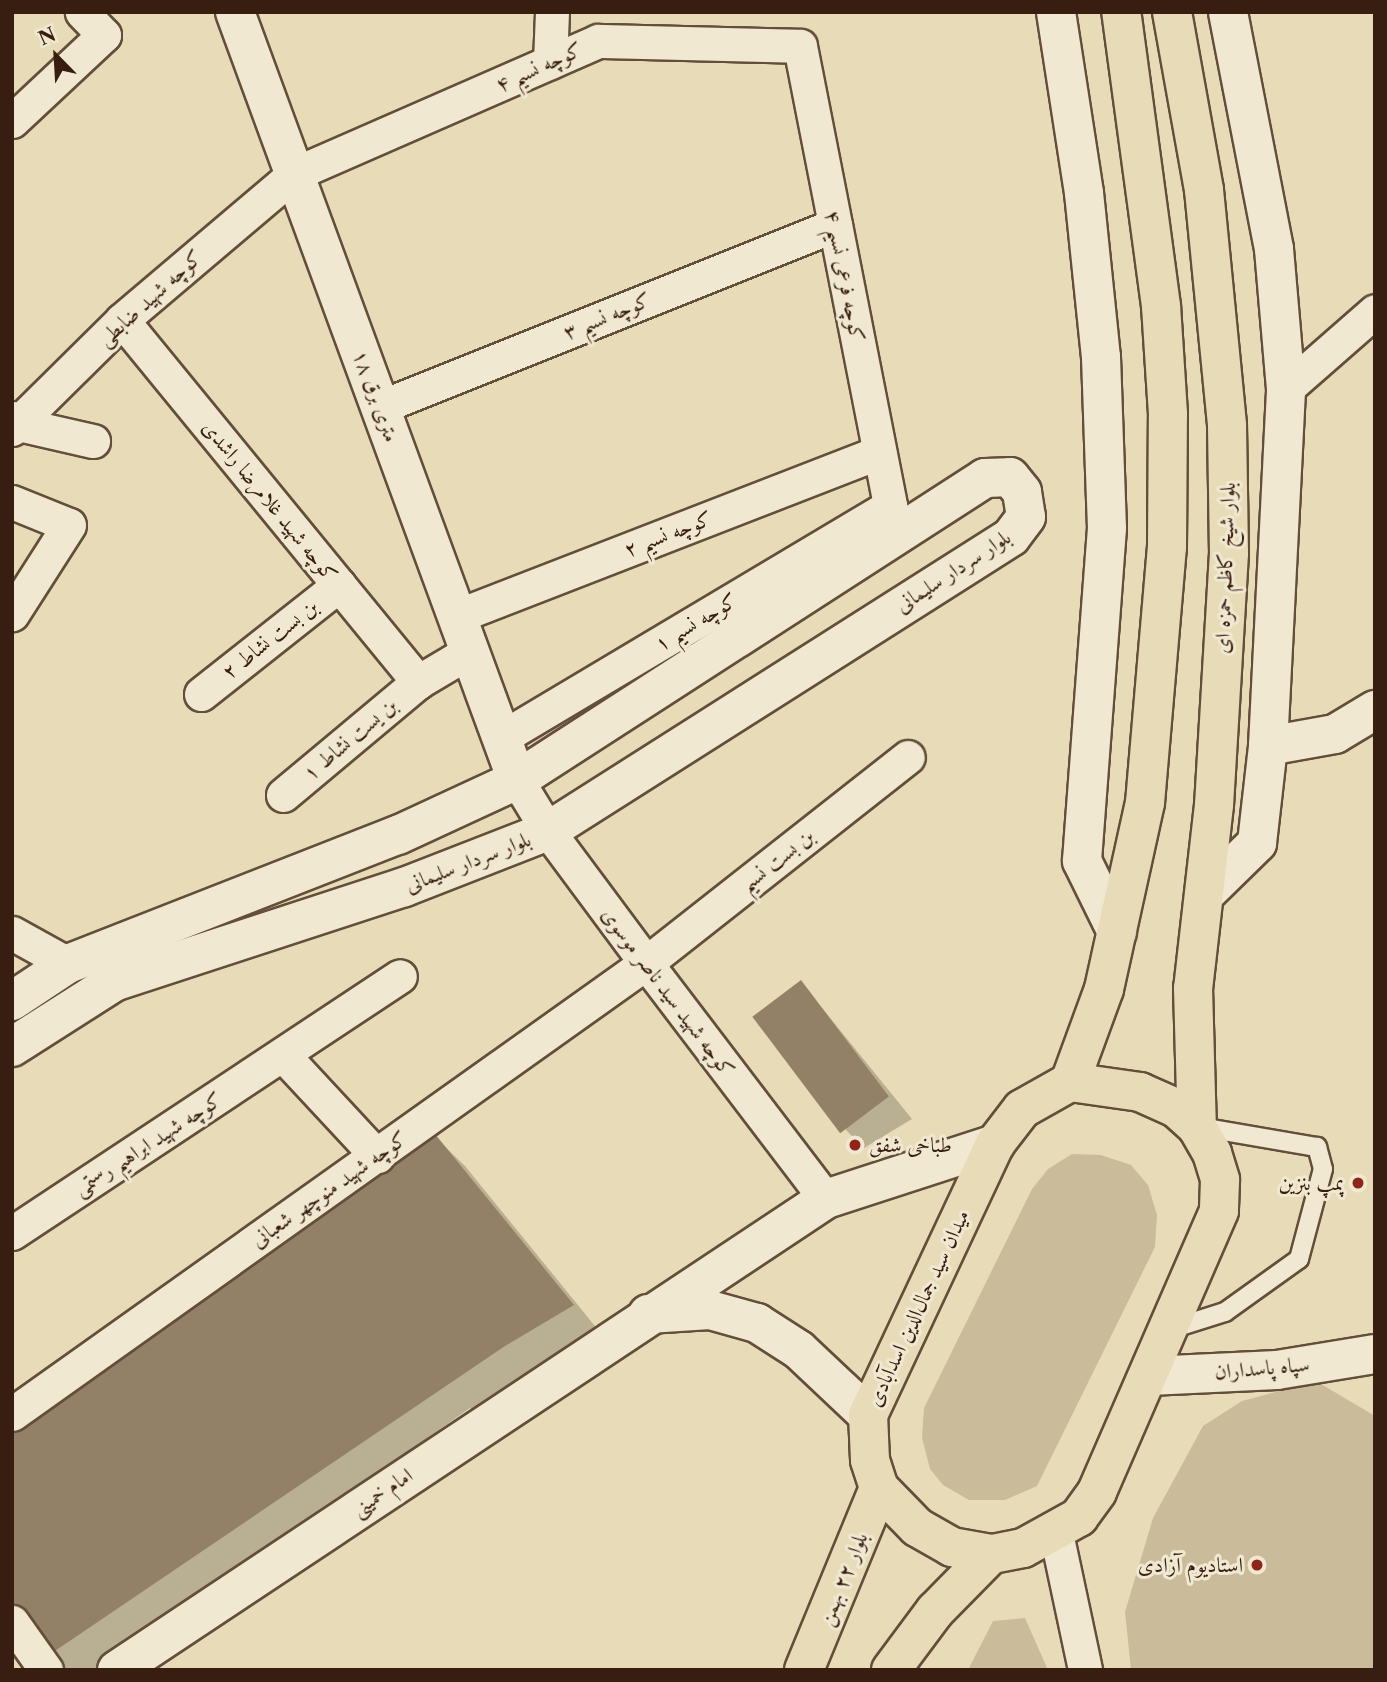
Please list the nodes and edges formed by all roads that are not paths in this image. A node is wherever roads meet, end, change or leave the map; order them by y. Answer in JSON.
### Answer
{"nodes":[{"id":1,"x":235,"y":12,"type":"edge"},
{"id":2,"x":552,"y":12,"type":"edge"},
{"id":3,"x":1056,"y":12,"type":"edge"},
{"id":4,"x":1121,"y":12,"type":"edge"},
{"id":5,"x":1172,"y":12,"type":"edge"},
{"id":6,"x":1228,"y":12,"type":"edge"},
{"id":7,"x":93,"y":24,"type":"edge"},
{"id":8,"x":800,"y":46,"type":"joint"},
{"id":9,"x":550,"y":62,"type":"junction"},
{"id":10,"x":12,"y":121,"type":"edge"},
{"id":11,"x":294,"y":174,"type":"junction"},
{"id":12,"x":835,"y":225,"type":"junction"},
{"id":13,"x":1375,"y":310,"type":"edge"},
{"id":14,"x":122,"y":320,"type":"junction"},
{"id":15,"x":1286,"y":389,"type":"junction"},
{"id":16,"x":380,"y":407,"type":"junction"},
{"id":17,"x":14,"y":424,"type":"edge"},
{"id":18,"x":93,"y":441,"type":"dead end"},
{"id":19,"x":879,"y":452,"type":"junction"},
{"id":20,"x":12,"y":502,"type":"edge"},
{"id":21,"x":890,"y":506,"type":"joint"},
{"id":22,"x":339,"y":585,"type":"junction"},
{"id":23,"x":12,"y":614,"type":"edge"},
{"id":24,"x":463,"y":634,"type":"junction"},
{"id":25,"x":418,"y":682,"type":"junction"},
{"id":26,"x":201,"y":694,"type":"dead end"},
{"id":27,"x":1375,"y":710,"type":"edge"},
{"id":28,"x":501,"y":738,"type":"junction"},
{"id":29,"x":1268,"y":746,"type":"junction"},
{"id":30,"x":908,"y":757,"type":"dead end"},
{"id":31,"x":517,"y":780,"type":"junction"},
{"id":32,"x":283,"y":795,"type":"dead end"},
{"id":33,"x":548,"y":831,"type":"junction"},
{"id":34,"x":1206,"y":894,"type":"junction"},
{"id":35,"x":1117,"y":932,"type":"junction"},
{"id":36,"x":12,"y":933,"type":"edge"},
{"id":37,"x":646,"y":963,"type":"junction"},
{"id":38,"x":68,"y":964,"type":"junction"},
{"id":39,"x":400,"y":976,"type":"dead end"},
{"id":40,"x":12,"y":1002,"type":"edge"},
{"id":41,"x":12,"y":1047,"type":"edge"},
{"id":42,"x":284,"y":1056,"type":"junction"},
{"id":43,"x":1070,"y":1082,"type":"junction"},
{"id":44,"x":1197,"y":1127,"type":"junction"},
{"id":45,"x":995,"y":1144,"type":"junction"},
{"id":46,"x":377,"y":1156,"type":"junction"},
{"id":47,"x":826,"y":1199,"type":"junction"},
{"id":48,"x":12,"y":1233,"type":"edge"},
{"id":49,"x":646,"y":1314,"type":"junction"},
{"id":50,"x":1168,"y":1330,"type":"junction"},
{"id":51,"x":1375,"y":1354,"type":"edge"},
{"id":52,"x":1149,"y":1376,"type":"junction"},
{"id":53,"x":12,"y":1414,"type":"edge"},
{"id":54,"x":868,"y":1415,"type":"junction"},
{"id":55,"x":878,"y":1488,"type":"junction"},
{"id":56,"x":1056,"y":1533,"type":"junction"},
{"id":57,"x":991,"y":1554,"type":"junction"},
{"id":58,"x":12,"y":1622,"type":"edge"},
{"id":59,"x":46,"y":1670,"type":"edge"},
{"id":60,"x":117,"y":1670,"type":"edge"},
{"id":61,"x":804,"y":1670,"type":"edge"},
{"id":62,"x":891,"y":1670,"type":"edge"},
{"id":63,"x":1085,"y":1670,"type":"edge"}],
"edges":[{"from":1,"to":11,"type":"main road","name":"۱۸ متری برق"},
{"from":2,"to":9,"type":"street"},
{"from":3,"to":35,"type":"main road"},
{"from":4,"to":35,"type":"main road"},
{"from":5,"to":34,"type":"main road","name":"بلوار شیخ کاظم حمزه ای"},
{"from":6,"to":15,"type":"main road"},
{"from":7,"to":10,"type":"street"},
{"from":8,"to":9,"type":"street","name":"کوچه نسیم ۴"},
{"from":8,"to":12,"type":"street","name":"کوچه فرعی نسیم ۴"},
{"from":9,"to":11,"type":"street","name":"کوچه نسیم ۴"},
{"from":11,"to":14,"type":"street","name":"کوچه شهید ضابطی"},
{"from":11,"to":16,"type":"main road","name":"۱۸ متری برق"},
{"from":12,"to":16,"type":"street","name":"کوچه نسیم ۳"},
{"from":12,"to":19,"type":"street","name":"کوچه فرعی نسیم ۴"},
{"from":13,"to":15,"type":"street"},
{"from":14,"to":17,"type":"street","name":"کوچه شهید ضابطی"},
{"from":14,"to":22,"type":"street","name":"کوچه شهید غلامرضا راشدی"},
{"from":15,"to":29,"type":"main road"},
{"from":16,"to":24,"type":"main road","name":"۱۸ متری برق"},
{"from":17,"to":18,"type":"street"},
{"from":19,"to":21,"type":"street","name":"کوچه فرعی نسیم ۴"},
{"from":19,"to":24,"type":"street","name":"کوچه نسیم ۲"},
{"from":20,"to":23,"type":"street"},
{"from":21,"to":28,"type":"street","name":"کوچه نسیم ۱"},
{"from":22,"to":25,"type":"street","name":"کوچه شهید غلامرضا راشدی"},
{"from":22,"to":26,"type":"street","name":"بن بست نشاط ۲"},
{"from":24,"to":25,"type":"street","name":"کوچه نسیم ۲"},
{"from":24,"to":28,"type":"main road","name":"۱۸ متری برق"},
{"from":25,"to":32,"type":"street","name":"بن یست نشاط ۱"},
{"from":27,"to":29,"type":"main road"},
{"from":28,"to":31,"type":"main road","name":"۱۸ متری برق"},
{"from":29,"to":34,"type":"main road"},
{"from":30,"to":37,"type":"street","name":"بن بست نسیم"},
{"from":31,"to":33,"type":"street","name":"کوچه شهید سید ناصر موسوی"},
{"from":31,"to":33,"type":"main road","name":"بلوار سردار سلیمانی"},
{"from":31,"to":38,"type":"main road","name":"بلوار سردار سلیمانی"},
{"from":33,"to":37,"type":"street","name":"کوچه شهید سید ناصر موسوی"},
{"from":33,"to":41,"type":"main road","name":"بلوار سردار سلیمانی"},
{"from":34,"to":44,"type":"main road","name":"بلوار شیخ کاظم حمزه ای"},
{"from":35,"to":43,"type":"main road"},
{"from":36,"to":38,"type":"street"},
{"from":37,"to":46,"type":"street","name":"کوچه شهید منوچهر شعبانی"},
{"from":37,"to":47,"type":"street","name":"کوچه شهید سید ناصر موسوی"},
{"from":38,"to":40,"type":"main road","name":"بلوار سردار سلیمانی"},
{"from":39,"to":42,"type":"street","name":"کوچه شهید ابراهیم رستمی"},
{"from":42,"to":46,"type":"street"},
{"from":42,"to":48,"type":"street","name":"کوچه شهید ابراهیم رستمی"},
{"from":43,"to":44,"type":"main road"},
{"from":43,"to":45,"type":"main road","name":"میدان سید جمال‌الدین اسدآبادی"},
{"from":44,"to":50,"type":"main road"},
{"from":44,"to":50,"type":"lane"},
{"from":45,"to":47,"type":"main road","name":"امام خمینی"},
{"from":45,"to":54,"type":"main road","name":"میدان سید جمال‌الدین اسدآبادی"},
{"from":46,"to":53,"type":"street","name":"کوچه شهید منوچهر شعبانی"},
{"from":47,"to":49,"type":"main road","name":"امام خمینی"},
{"from":49,"to":54,"type":"main road"},
{"from":49,"to":60,"type":"main road","name":"امام خمینی"},
{"from":50,"to":52,"type":"main road"},
{"from":51,"to":52,"type":"main road","name":"سپاه پاسداران"},
{"from":52,"to":56,"type":"main road"},
{"from":54,"to":55,"type":"main road","name":"میدان سید جمال‌الدین اسدآبادی"},
{"from":55,"to":57,"type":"main road"},
{"from":55,"to":61,"type":"main road","name":"بلوار ۲۲ بهمن"},
{"from":56,"to":57,"type":"main road"},
{"from":56,"to":63,"type":"street"},
{"from":57,"to":62,"type":"main road"},
{"from":58,"to":59,"type":"street"}]}
